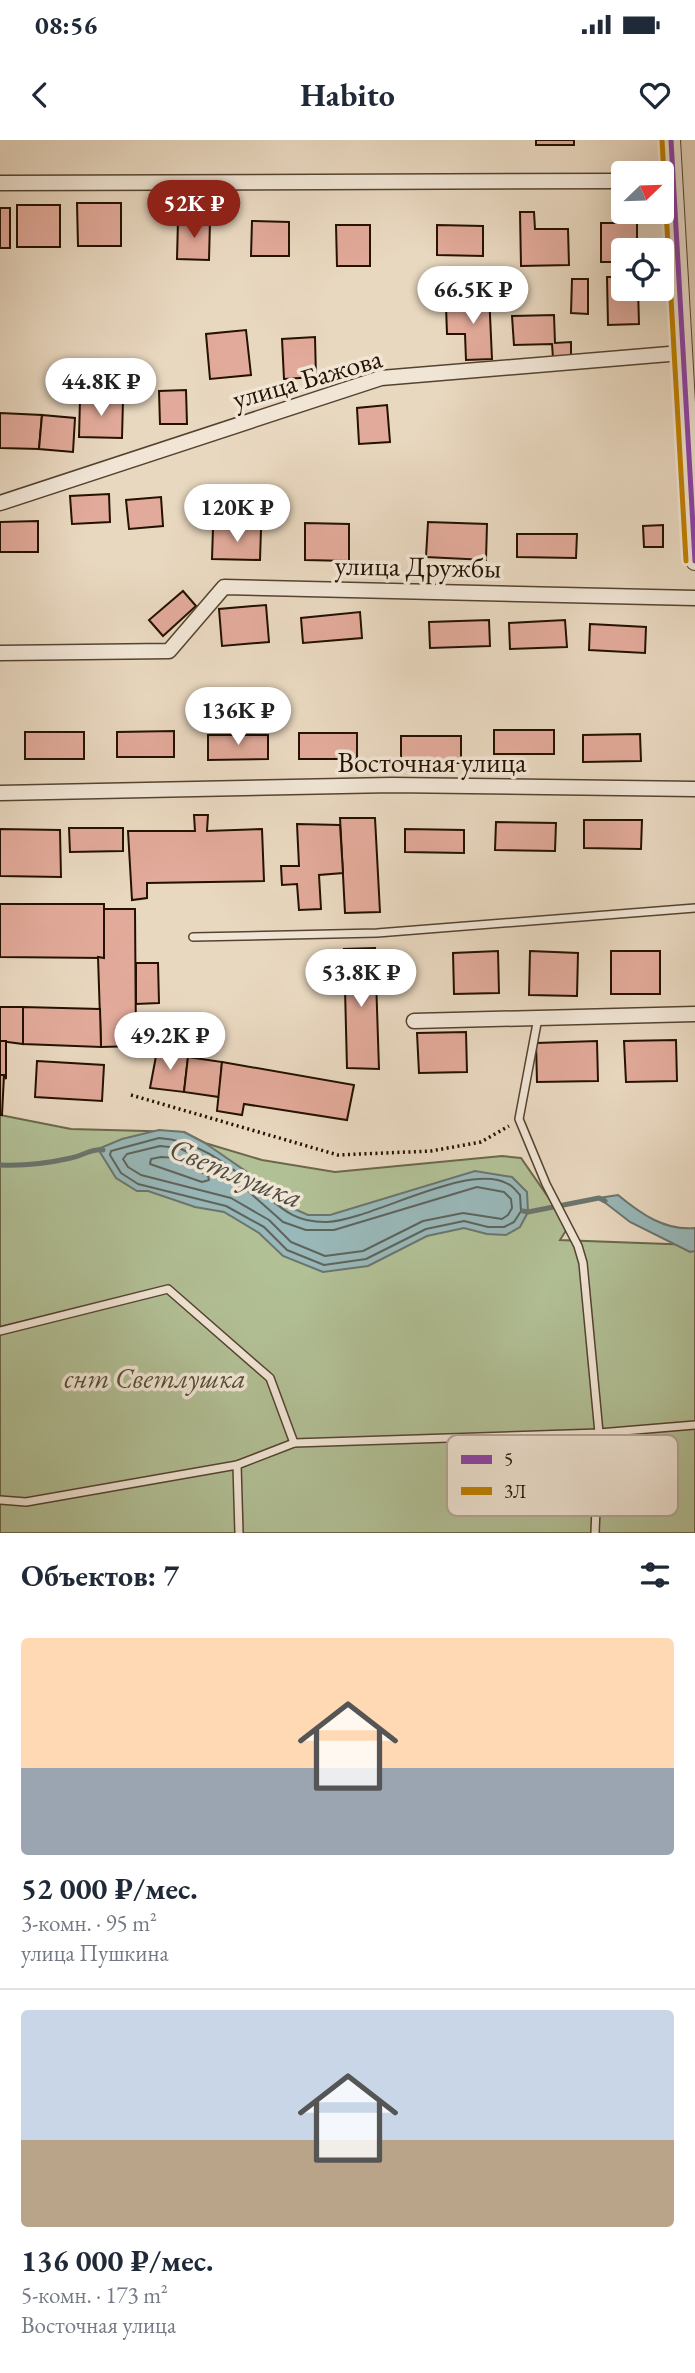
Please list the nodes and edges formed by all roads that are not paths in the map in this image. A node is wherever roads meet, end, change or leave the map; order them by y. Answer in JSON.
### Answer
{"nodes":[{"id":1,"x":671,"y":140,"type":"edge"},
{"id":2,"x":669,"y":161,"type":"edge"},
{"id":3,"x":611,"y":181,"type":"edge"},
{"id":4,"x":0,"y":183,"type":"edge"},
{"id":5,"x":673,"y":224,"type":"edge"},
{"id":6,"x":688,"y":330,"type":"edge"},
{"id":7,"x":681,"y":353,"type":"junction"},
{"id":8,"x":0,"y":503,"type":"edge"},
{"id":9,"x":695,"y":562,"type":"edge"},
{"id":10,"x":695,"y":598,"type":"edge"},
{"id":11,"x":0,"y":653,"type":"edge"},
{"id":12,"x":695,"y":789,"type":"edge"},
{"id":13,"x":0,"y":793,"type":"edge"},
{"id":14,"x":695,"y":908,"type":"edge"},
{"id":15,"x":193,"y":937,"type":"dead end"},
{"id":16,"x":695,"y":1014,"type":"edge"},
{"id":17,"x":538,"y":1018,"type":"junction"},
{"id":18,"x":414,"y":1021,"type":"dead end"},
{"id":19,"x":0,"y":1331,"type":"edge"},
{"id":20,"x":695,"y":1425,"type":"edge"},
{"id":21,"x":598,"y":1433,"type":"junction"},
{"id":22,"x":537,"y":1435,"type":"edge"},
{"id":23,"x":447,"y":1438,"type":"edge"},
{"id":24,"x":294,"y":1443,"type":"junction"},
{"id":25,"x":237,"y":1465,"type":"junction"},
{"id":26,"x":0,"y":1500,"type":"edge"},
{"id":27,"x":239,"y":1533,"type":"edge"}],
"edges":[{"from":1,"to":2,"type":"street"},
{"from":3,"to":4,"type":"street"},
{"from":5,"to":6,"type":"street"},
{"from":6,"to":7,"type":"street"},
{"from":7,"to":8,"type":"street","name":"улица Бажова"},
{"from":7,"to":9,"type":"street"},
{"from":10,"to":11,"type":"street","name":"улица Дружбы"},
{"from":12,"to":13,"type":"street","name":"Восточная улица"},
{"from":14,"to":15,"type":"lane"},
{"from":16,"to":17,"type":"street"},
{"from":17,"to":18,"type":"street"},
{"from":17,"to":21,"type":"lane"},
{"from":19,"to":24,"type":"lane"},
{"from":20,"to":21,"type":"lane"},
{"from":21,"to":22,"type":"lane"},
{"from":23,"to":24,"type":"lane"},
{"from":24,"to":25,"type":"lane"},
{"from":25,"to":26,"type":"lane"},
{"from":25,"to":27,"type":"lane"}]}
